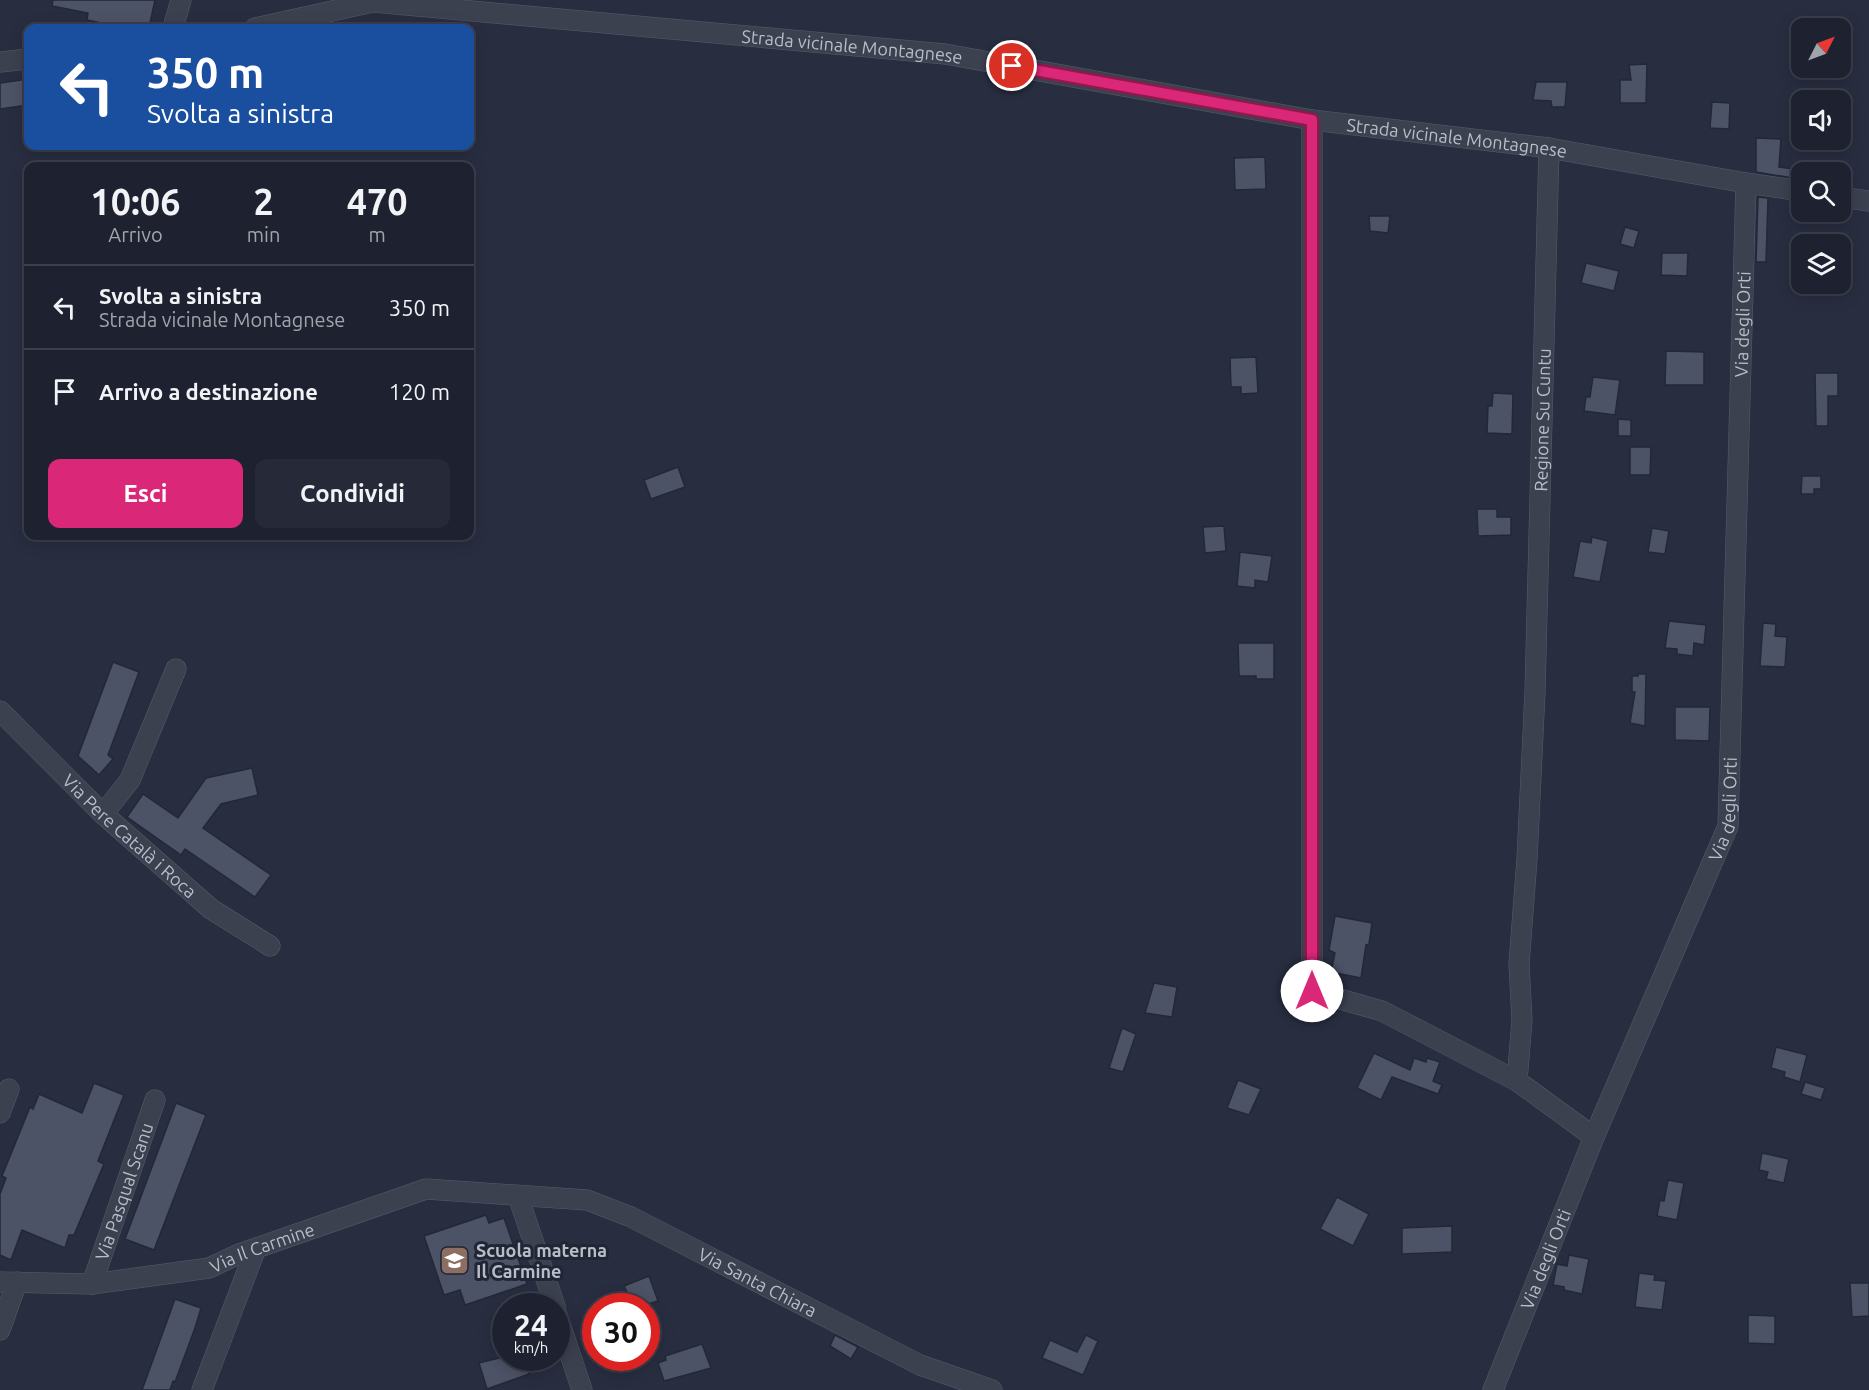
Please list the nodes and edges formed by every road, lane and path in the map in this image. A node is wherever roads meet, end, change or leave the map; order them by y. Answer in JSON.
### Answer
{"nodes":[{"id":1,"x":181,"y":0,"type":"edge"},
{"id":2,"x":174,"y":24,"type":"edge"},
{"id":3,"x":273,"y":24,"type":"edge"},
{"id":4,"x":24,"y":59,"type":"edge"},
{"id":5,"x":0,"y":62,"type":"edge"},
{"id":6,"x":1312,"y":120,"type":"junction"},
{"id":7,"x":1550,"y":148,"type":"junction"},
{"id":8,"x":1746,"y":183,"type":"junction"},
{"id":9,"x":1791,"y":189,"type":"edge"},
{"id":10,"x":1851,"y":199,"type":"edge"},
{"id":11,"x":1869,"y":201,"type":"edge"},
{"id":12,"x":176,"y":669,"type":"dead end"},
{"id":13,"x":0,"y":711,"type":"edge"},
{"id":14,"x":103,"y":814,"type":"junction"},
{"id":15,"x":270,"y":946,"type":"dead end"},
{"id":16,"x":1517,"y":1081,"type":"junction"},
{"id":17,"x":9,"y":1089,"type":"dead end"},
{"id":18,"x":155,"y":1100,"type":"dead end"},
{"id":19,"x":0,"y":1113,"type":"edge"},
{"id":20,"x":1594,"y":1137,"type":"junction"},
{"id":21,"x":518,"y":1196,"type":"junction"},
{"id":22,"x":256,"y":1248,"type":"junction"},
{"id":23,"x":9,"y":1282,"type":"edge"},
{"id":24,"x":92,"y":1284,"type":"junction"},
{"id":25,"x":551,"y":1293,"type":"edge"},
{"id":26,"x":0,"y":1330,"type":"edge"},
{"id":27,"x":570,"y":1354,"type":"edge"},
{"id":28,"x":202,"y":1390,"type":"edge"},
{"id":29,"x":582,"y":1390,"type":"edge"},
{"id":30,"x":992,"y":1390,"type":"edge"},
{"id":31,"x":1493,"y":1390,"type":"edge"}],
"edges":[{"from":1,"to":2,"type":"street"},
{"from":3,"to":6,"type":"street","name":"Strada vicinale Montagnese"},
{"from":4,"to":5,"type":"street"},
{"from":6,"to":7,"type":"street","name":"Strada vicinale Montagnese"},
{"from":6,"to":16,"type":"street"},
{"from":7,"to":8,"type":"street","name":"Strada vicinale Montagnese"},
{"from":7,"to":16,"type":"street","name":"Regione Su Cuntu"},
{"from":8,"to":9,"type":"street","name":"Strada vicinale Montagnese"},
{"from":8,"to":20,"type":"street","name":"Via degli Orti"},
{"from":10,"to":11,"type":"street"},
{"from":12,"to":14,"type":"street"},
{"from":13,"to":14,"type":"street","name":"Via Pere Català i Roca"},
{"from":14,"to":15,"type":"street","name":"Via Pere Català i Roca"},
{"from":16,"to":20,"type":"street"},
{"from":17,"to":19,"type":"street"},
{"from":18,"to":24,"type":"street","name":"Via Pasqual Scanu"},
{"from":20,"to":31,"type":"street","name":"Via degli Orti"},
{"from":21,"to":22,"type":"street","name":"Via Il Carmine"},
{"from":21,"to":25,"type":"street"},
{"from":21,"to":30,"type":"street","name":"Via Santa Chiara"},
{"from":22,"to":24,"type":"street","name":"Via Il Carmine"},
{"from":22,"to":28,"type":"street"},
{"from":23,"to":24,"type":"street","name":"Via Il Carmine"},
{"from":23,"to":26,"type":"street"},
{"from":27,"to":29,"type":"street"}]}
